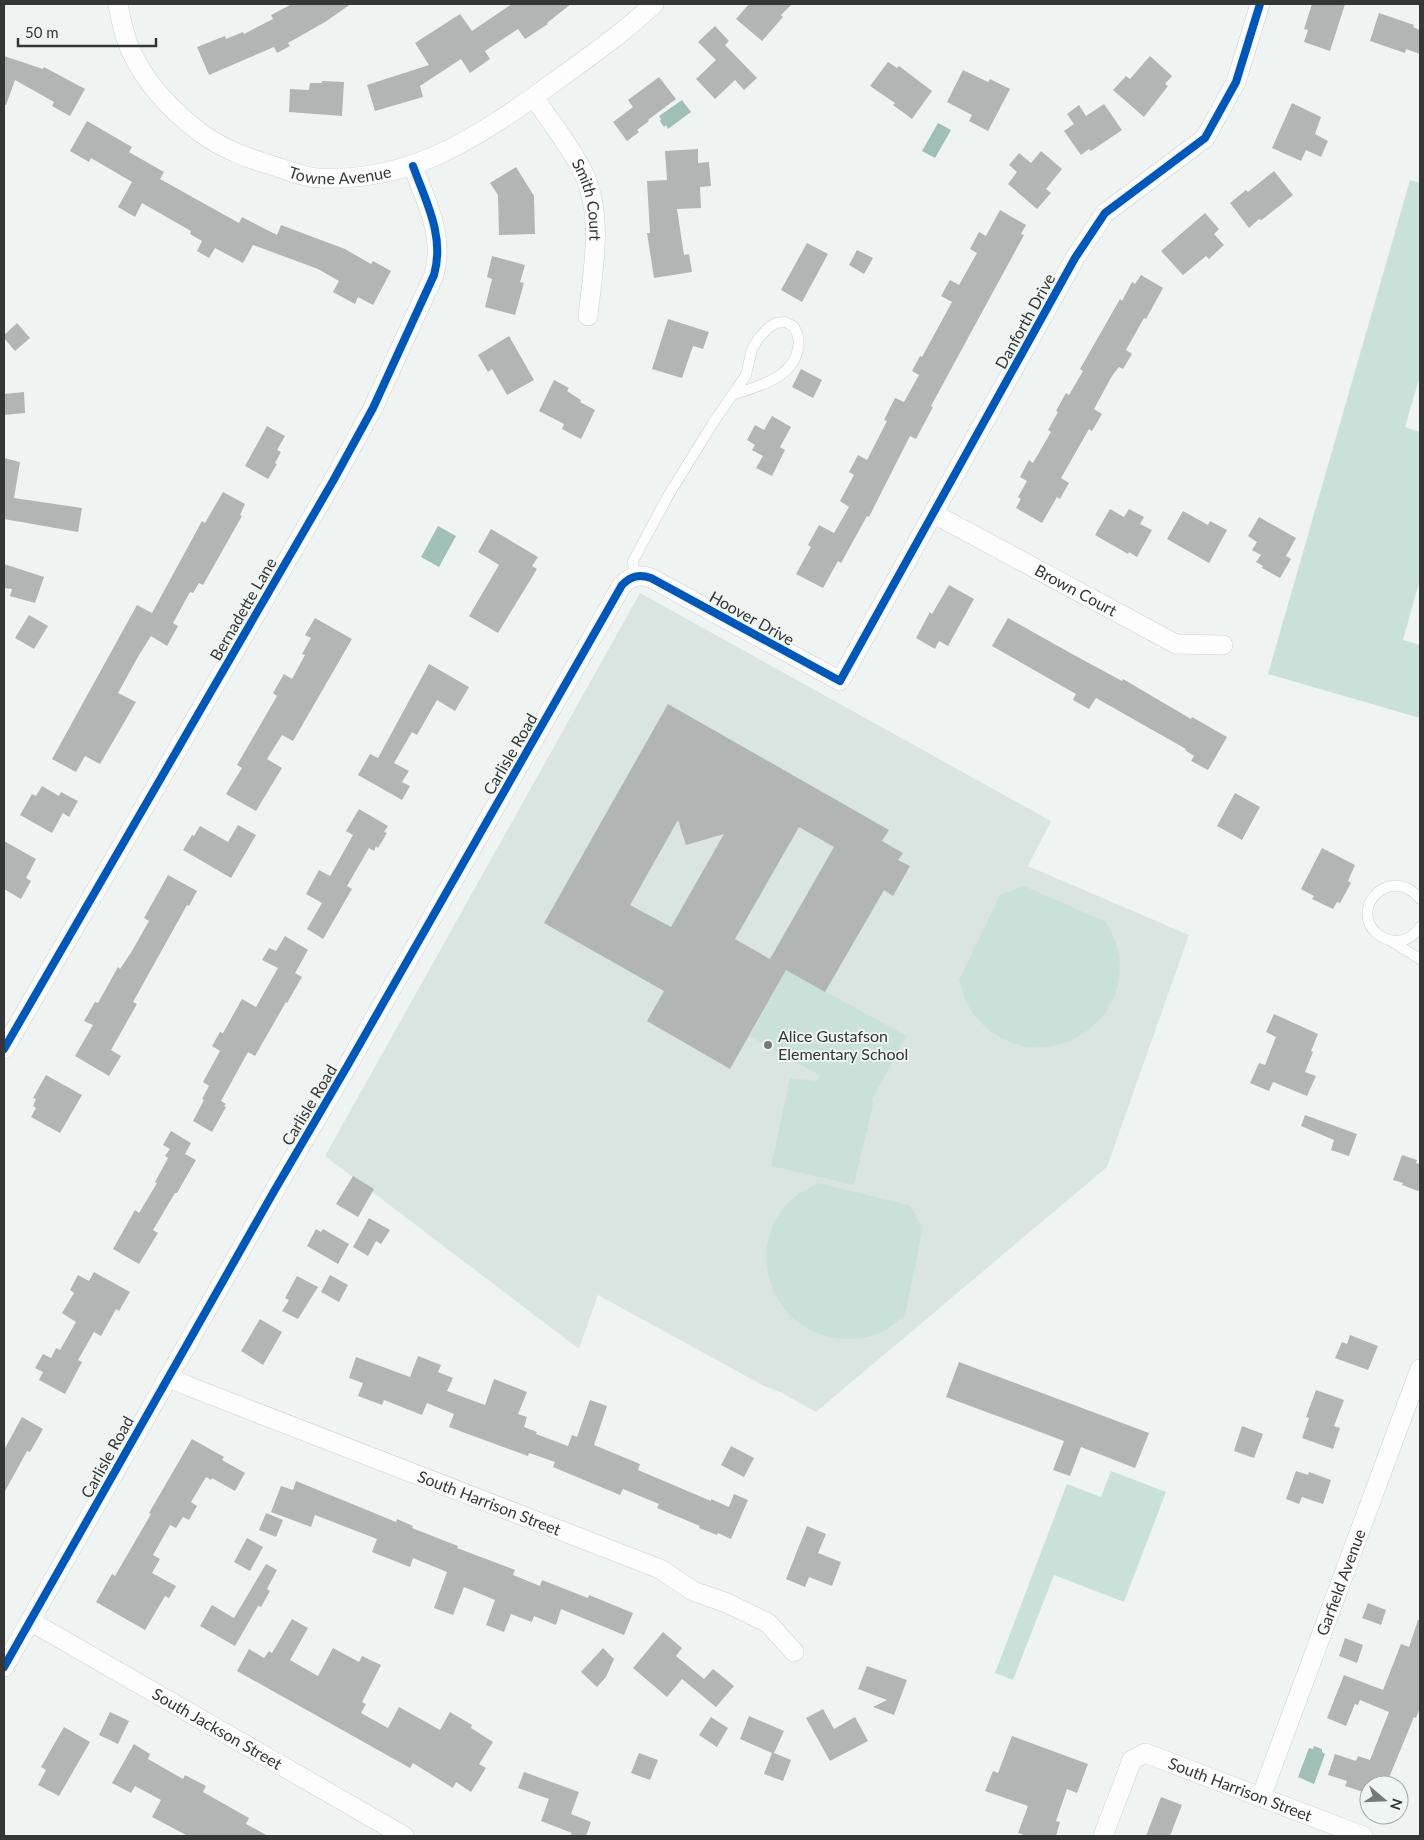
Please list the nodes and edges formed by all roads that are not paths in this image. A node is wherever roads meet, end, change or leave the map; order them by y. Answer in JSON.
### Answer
{"nodes":[{"id":1,"x":118,"y":4,"type":"edge"},
{"id":2,"x":654,"y":4,"type":"edge"},
{"id":3,"x":1260,"y":4,"type":"edge"},
{"id":4,"x":534,"y":97,"type":"junction"},
{"id":5,"x":413,"y":166,"type":"junction"},
{"id":6,"x":588,"y":316,"type":"dead end"},
{"id":7,"x":732,"y":395,"type":"junction"},
{"id":8,"x":934,"y":514,"type":"junction"},
{"id":9,"x":642,"y":577,"type":"junction"},
{"id":10,"x":1224,"y":645,"type":"dead end"},
{"id":11,"x":840,"y":681,"type":"joint"},
{"id":12,"x":1420,"y":898,"type":"edge"},
{"id":13,"x":1420,"y":927,"type":"edge"},
{"id":14,"x":1390,"y":941,"type":"junction"},
{"id":15,"x":1420,"y":959,"type":"edge"},
{"id":16,"x":4,"y":1048,"type":"edge"},
{"id":17,"x":1420,"y":1369,"type":"edge"},
{"id":18,"x":168,"y":1377,"type":"junction"},
{"id":19,"x":30,"y":1622,"type":"junction"},
{"id":20,"x":794,"y":1652,"type":"dead end"},
{"id":21,"x":4,"y":1667,"type":"edge"},
{"id":22,"x":1261,"y":1797,"type":"junction"},
{"id":23,"x":404,"y":1836,"type":"edge"},
{"id":24,"x":1103,"y":1836,"type":"edge"},
{"id":25,"x":1363,"y":1836,"type":"edge"}],
"edges":[{"from":1,"to":5,"type":"street","name":"Towne Avenue"},
{"from":2,"to":4,"type":"street","name":"Towne Avenue"},
{"from":3,"to":8,"type":"street","name":"Danforth Drive"},
{"from":4,"to":5,"type":"street","name":"Towne Avenue"},
{"from":4,"to":6,"type":"street","name":"Smith Court"},
{"from":5,"to":16,"type":"street","name":"Bernadette Lane"},
{"from":7,"to":7,"type":"lane"},
{"from":7,"to":9,"type":"lane"},
{"from":8,"to":10,"type":"street","name":"Brown Court"},
{"from":8,"to":11,"type":"street","name":"Danforth Drive"},
{"from":9,"to":11,"type":"street","name":"Hoover Drive"},
{"from":9,"to":18,"type":"street","name":"Carlisle Road"},
{"from":12,"to":14,"type":"lane"},
{"from":13,"to":14,"type":"lane"},
{"from":14,"to":15,"type":"lane"},
{"from":17,"to":22,"type":"street","name":"Garfield Avenue"},
{"from":18,"to":19,"type":"street","name":"Carlisle Road"},
{"from":18,"to":20,"type":"street","name":"South Harrison Street"},
{"from":19,"to":21,"type":"street","name":"Carlisle Road"},
{"from":19,"to":23,"type":"street","name":"South Jackson Street"},
{"from":22,"to":24,"type":"street","name":"South Harrison Street"},
{"from":22,"to":25,"type":"street","name":"South Harrison Street"}]}
